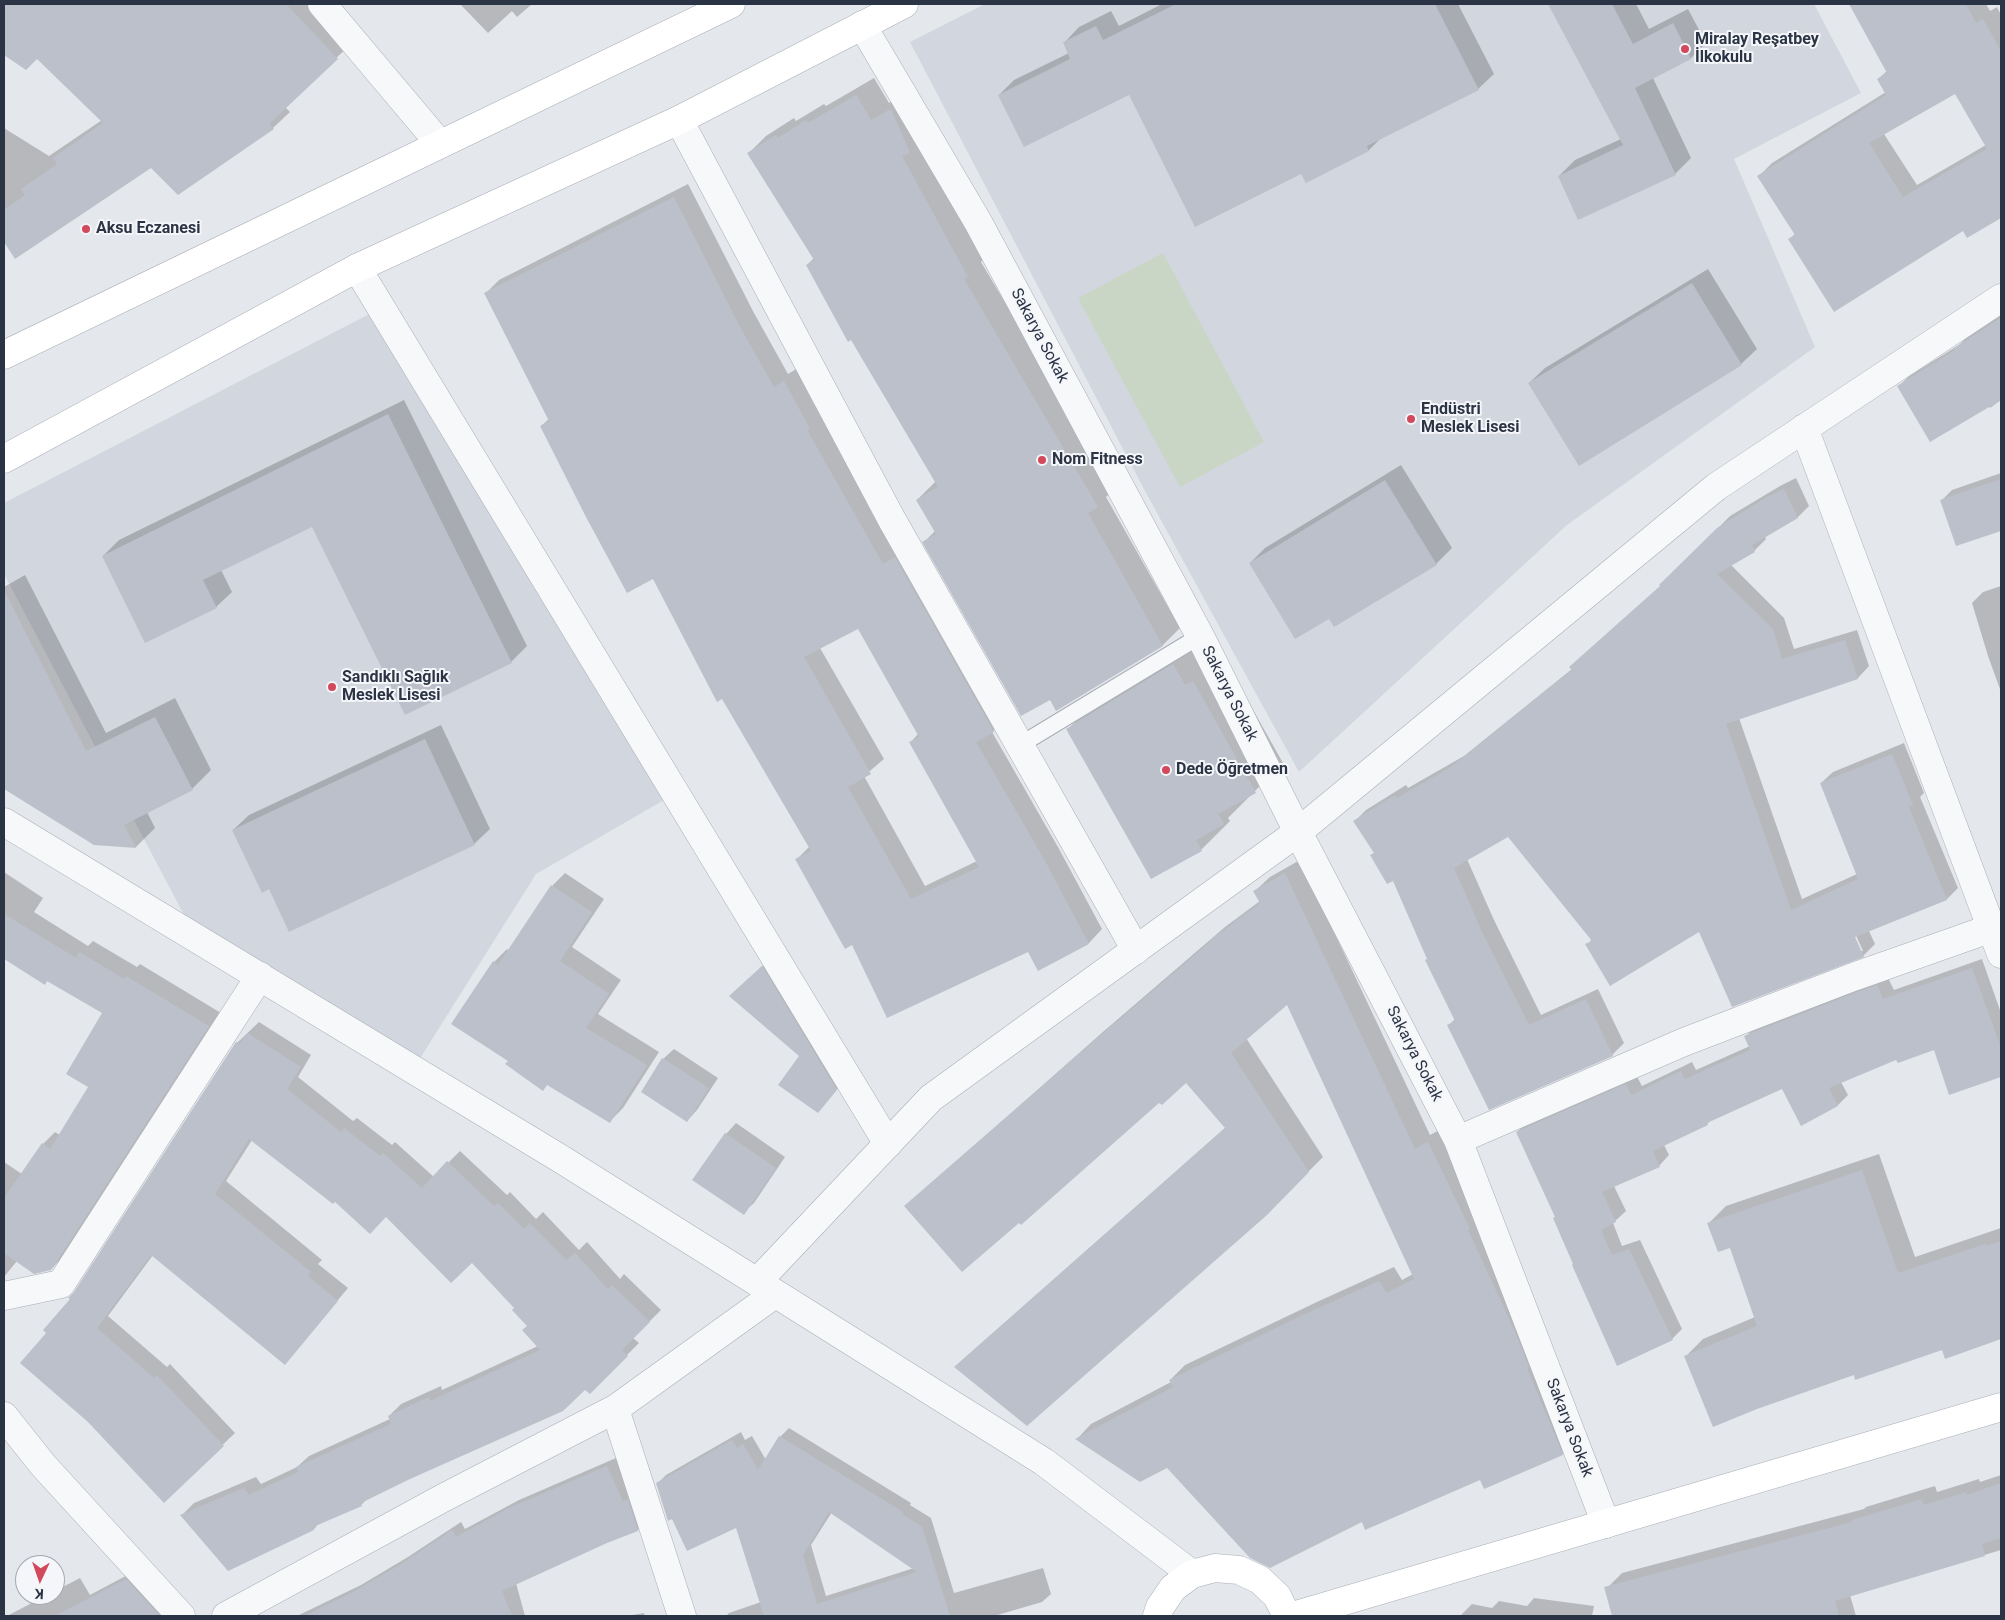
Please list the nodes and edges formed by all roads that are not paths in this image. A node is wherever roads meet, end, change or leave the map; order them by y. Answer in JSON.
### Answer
{"nodes":[{"id":1,"x":322,"y":4,"type":"edge"},
{"id":2,"x":731,"y":4,"type":"edge"},
{"id":3,"x":904,"y":4,"type":"edge"},
{"id":4,"x":862,"y":25,"type":"junction"},
{"id":5,"x":679,"y":120,"type":"junction"},
{"id":6,"x":440,"y":144,"type":"junction"},
{"id":7,"x":357,"y":268,"type":"junction"},
{"id":8,"x":2001,"y":298,"type":"edge"},
{"id":9,"x":7,"y":349,"type":"edge"},
{"id":10,"x":1804,"y":428,"type":"junction"},
{"id":11,"x":4,"y":459,"type":"edge"},
{"id":12,"x":1200,"y":636,"type":"junction"},
{"id":13,"x":1020,"y":745,"type":"junction"},
{"id":14,"x":4,"y":822,"type":"edge"},
{"id":15,"x":1298,"y":832,"type":"junction"},
{"id":16,"x":1992,"y":928,"type":"junction"},
{"id":17,"x":1136,"y":950,"type":"junction"},
{"id":18,"x":2001,"y":954,"type":"edge"},
{"id":19,"x":260,"y":976,"type":"junction"},
{"id":20,"x":1458,"y":1140,"type":"junction"},
{"id":21,"x":888,"y":1144,"type":"junction"},
{"id":22,"x":766,"y":1288,"type":"junction"},
{"id":23,"x":6,"y":1300,"type":"edge"},
{"id":24,"x":2001,"y":1407,"type":"edge"},
{"id":25,"x":615,"y":1409,"type":"junction"},
{"id":26,"x":4,"y":1416,"type":"edge"},
{"id":27,"x":1606,"y":1524,"type":"junction"},
{"id":28,"x":1192,"y":1574,"type":"junction"},
{"id":29,"x":181,"y":1616,"type":"edge"},
{"id":30,"x":226,"y":1616,"type":"edge"},
{"id":31,"x":682,"y":1616,"type":"edge"},
{"id":32,"x":1157,"y":1616,"type":"edge"},
{"id":33,"x":1286,"y":1616,"type":"edge"},
{"id":34,"x":1293,"y":1616,"type":"edge"}],
"edges":[{"from":1,"to":6,"type":"street"},
{"from":2,"to":6,"type":"street"},
{"from":3,"to":4,"type":"street"},
{"from":4,"to":5,"type":"street"},
{"from":4,"to":12,"type":"street","name":"Sakarya Sokak"},
{"from":5,"to":7,"type":"street"},
{"from":5,"to":13,"type":"street"},
{"from":6,"to":9,"type":"street"},
{"from":7,"to":11,"type":"street"},
{"from":7,"to":21,"type":"street"},
{"from":8,"to":10,"type":"street"},
{"from":10,"to":15,"type":"street"},
{"from":10,"to":16,"type":"street"},
{"from":12,"to":13,"type":"lane"},
{"from":12,"to":15,"type":"street","name":"Sakarya Sokak"},
{"from":13,"to":17,"type":"street"},
{"from":14,"to":19,"type":"street"},
{"from":15,"to":17,"type":"street"},
{"from":15,"to":20,"type":"street","name":"Sakarya Sokak"},
{"from":16,"to":18,"type":"street"},
{"from":16,"to":20,"type":"street"},
{"from":17,"to":21,"type":"street"},
{"from":19,"to":22,"type":"street"},
{"from":19,"to":23,"type":"street"},
{"from":20,"to":27,"type":"street","name":"Sakarya Sokak"},
{"from":21,"to":22,"type":"street"},
{"from":22,"to":25,"type":"street"},
{"from":22,"to":28,"type":"street"},
{"from":24,"to":27,"type":"street"},
{"from":25,"to":30,"type":"street"},
{"from":25,"to":31,"type":"street"},
{"from":26,"to":29,"type":"street"},
{"from":27,"to":34,"type":"street"},
{"from":28,"to":32,"type":"street"},
{"from":28,"to":33,"type":"street"}]}
